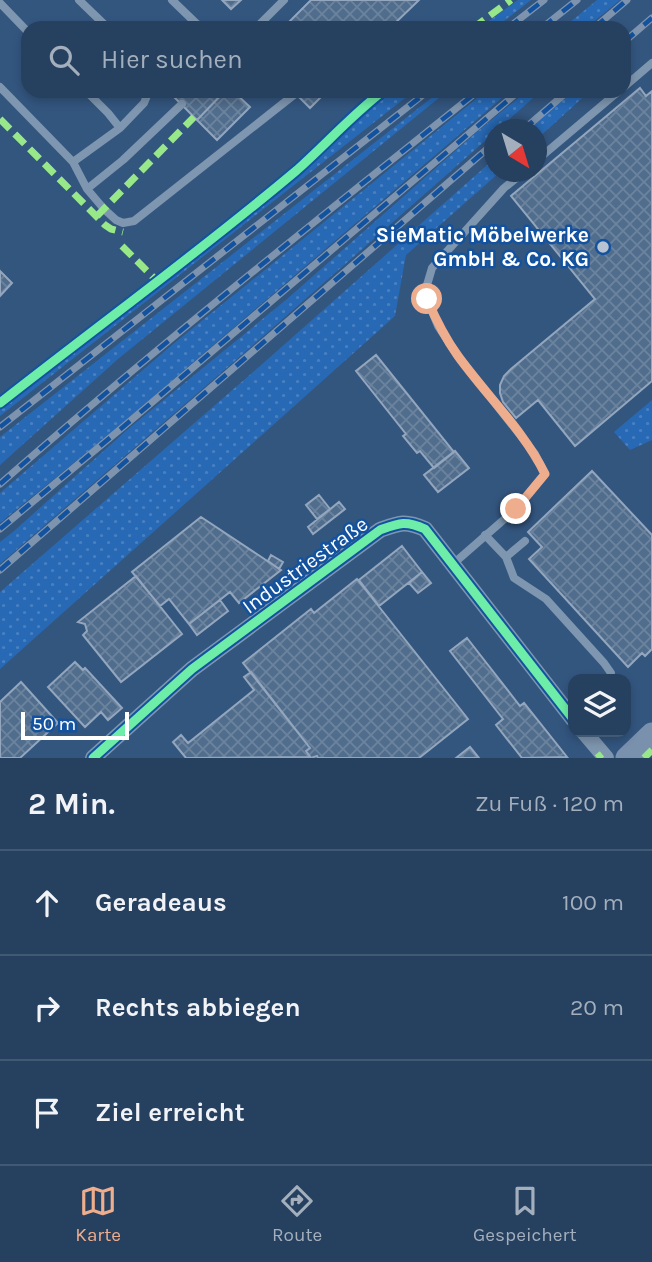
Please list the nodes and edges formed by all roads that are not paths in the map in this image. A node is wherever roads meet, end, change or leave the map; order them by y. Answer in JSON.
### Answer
{"nodes":[{"id":1,"x":79,"y":0,"type":"edge"},
{"id":2,"x":172,"y":0,"type":"edge"},
{"id":3,"x":284,"y":0,"type":"edge"},
{"id":4,"x":0,"y":3,"type":"edge"},
{"id":5,"x":101,"y":21,"type":"edge"},
{"id":6,"x":194,"y":21,"type":"edge"},
{"id":7,"x":263,"y":21,"type":"edge"},
{"id":8,"x":21,"y":25,"type":"edge"},
{"id":9,"x":652,"y":63,"type":"edge"},
{"id":10,"x":631,"y":81,"type":"edge"},
{"id":11,"x":0,"y":87,"type":"edge"},
{"id":12,"x":92,"y":98,"type":"edge"},
{"id":13,"x":146,"y":98,"type":"edge"},
{"id":14,"x":290,"y":98,"type":"edge"},
{"id":15,"x":611,"y":98,"type":"edge"},
{"id":16,"x":181,"y":104,"type":"dead end"},
{"id":17,"x":120,"y":128,"type":"junction"},
{"id":18,"x":547,"y":152,"type":"edge"},
{"id":19,"x":74,"y":162,"type":"junction"},
{"id":20,"x":512,"y":182,"type":"edge"},
{"id":21,"x":87,"y":189,"type":"junction"},
{"id":22,"x":485,"y":535,"type":"junction"},
{"id":23,"x":525,"y":541,"type":"dead end"},
{"id":24,"x":506,"y":557,"type":"junction"},
{"id":25,"x":453,"y":564,"type":"junction"},
{"id":26,"x":611,"y":674,"type":"edge"},
{"id":27,"x":568,"y":710,"type":"edge"},
{"id":28,"x":588,"y":737,"type":"edge"},
{"id":29,"x":93,"y":758,"type":"edge"},
{"id":30,"x":606,"y":758,"type":"edge"}],
"edges":[{"from":1,"to":5,"type":"lane"},
{"from":2,"to":6,"type":"lane"},
{"from":3,"to":7,"type":"lane"},
{"from":4,"to":8,"type":"lane"},
{"from":9,"to":10,"type":"lane"},
{"from":11,"to":19,"type":"lane"},
{"from":12,"to":17,"type":"lane"},
{"from":13,"to":17,"type":"lane"},
{"from":14,"to":21,"type":"lane"},
{"from":15,"to":18,"type":"lane"},
{"from":16,"to":21,"type":"lane"},
{"from":17,"to":19,"type":"lane"},
{"from":19,"to":21,"type":"lane"},
{"from":20,"to":22,"type":"lane"},
{"from":22,"to":24,"type":"lane"},
{"from":22,"to":25,"type":"lane"},
{"from":23,"to":24,"type":"lane"},
{"from":24,"to":26,"type":"lane"},
{"from":25,"to":27,"type":"street","name":"Industriestraße"},
{"from":25,"to":29,"type":"street","name":"Industriestraße"},
{"from":28,"to":30,"type":"street"}]}
